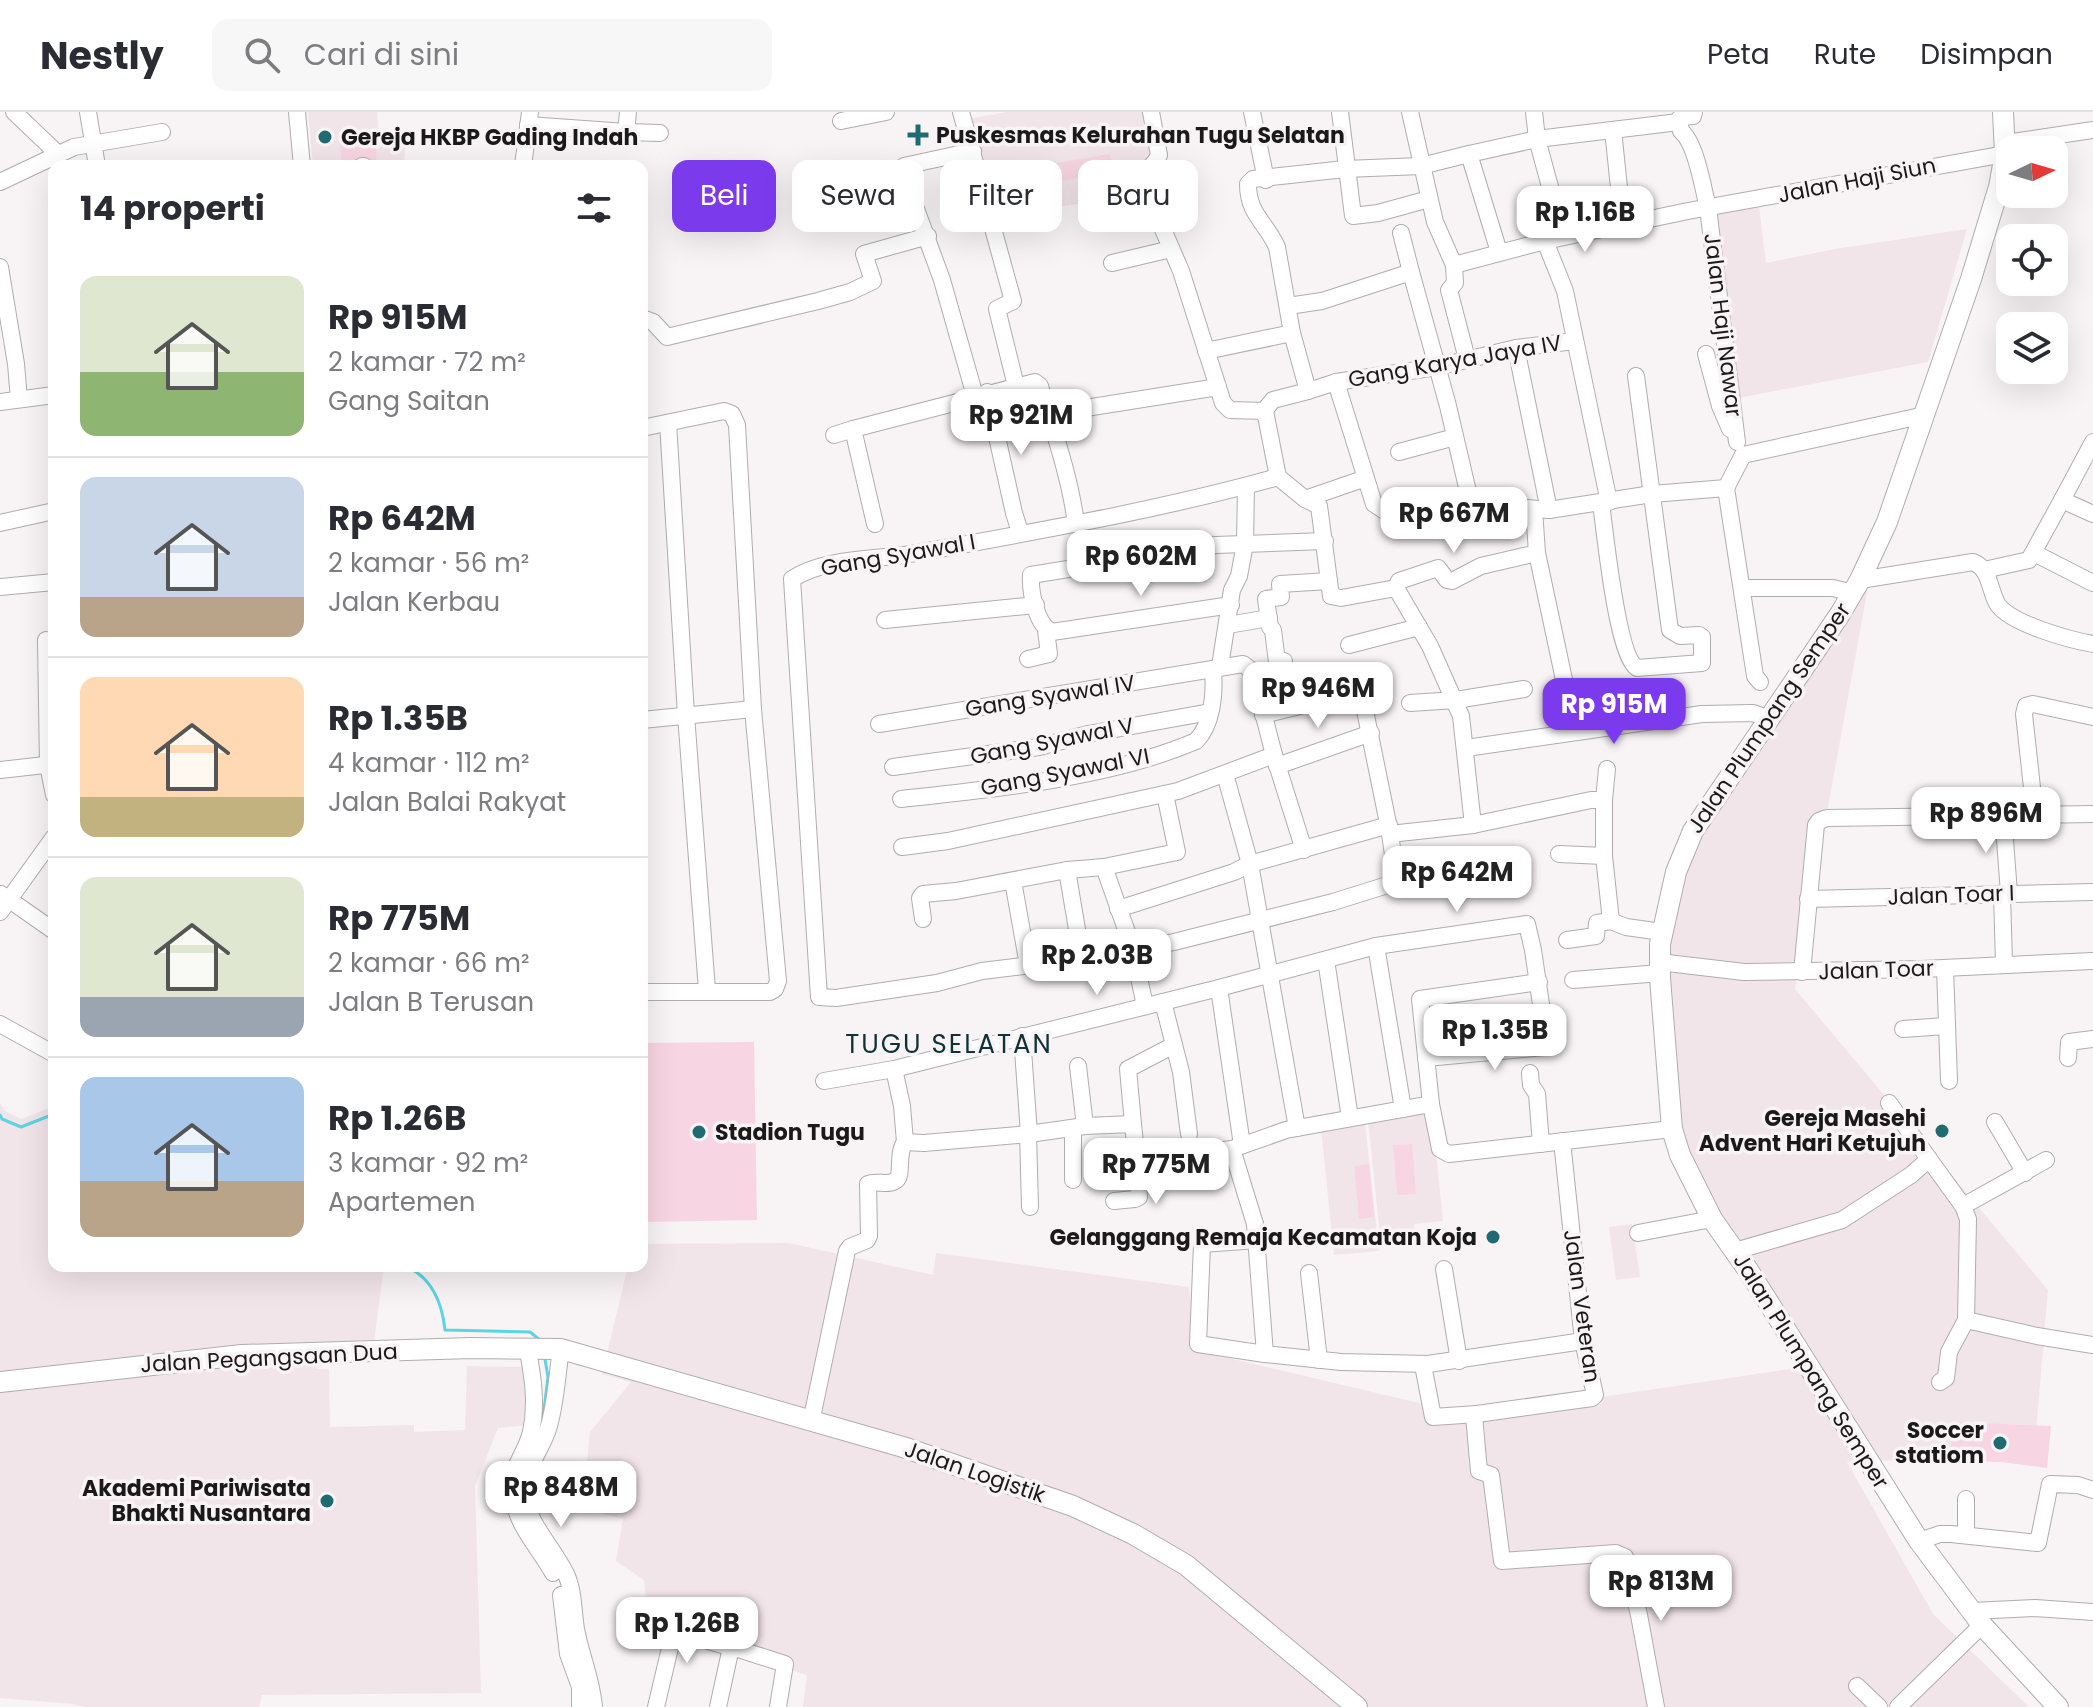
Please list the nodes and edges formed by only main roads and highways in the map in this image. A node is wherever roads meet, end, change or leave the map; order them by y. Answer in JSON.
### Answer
{"nodes":[{"id":1,"x":2003,"y":112,"type":"edge"},
{"id":2,"x":545,"y":1350,"type":"joint"},
{"id":3,"x":0,"y":1382,"type":"edge"},
{"id":4,"x":1357,"y":1707,"type":"edge"},
{"id":5,"x":2058,"y":1707,"type":"edge"}],
"edges":[{"from":1,"to":5,"type":"main road","name":"Jalan Plumpang Semper"},
{"from":2,"to":3,"type":"main road","name":"Jalan Pegangsaan Dua"},
{"from":2,"to":4,"type":"main road","name":"Jalan Logistik"}]}
